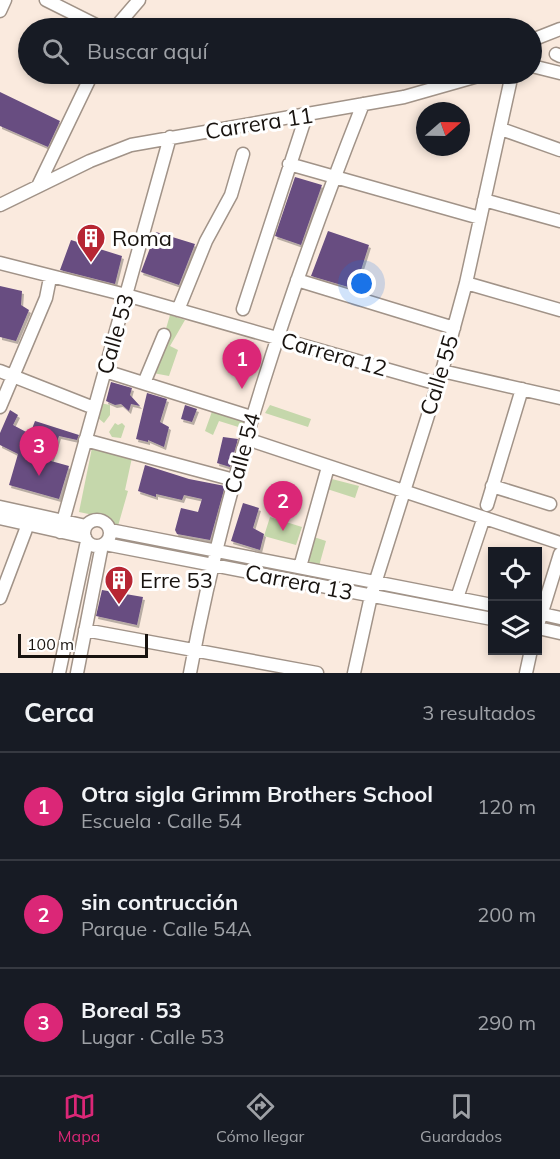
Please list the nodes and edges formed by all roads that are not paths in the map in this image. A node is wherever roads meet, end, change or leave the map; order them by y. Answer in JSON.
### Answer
{"nodes":[{"id":1,"x":5,"y":0,"type":"edge"},
{"id":2,"x":46,"y":0,"type":"edge"},
{"id":3,"x":139,"y":0,"type":"edge"},
{"id":4,"x":0,"y":11,"type":"edge"},
{"id":5,"x":82,"y":18,"type":"edge"},
{"id":6,"x":124,"y":18,"type":"edge"},
{"id":7,"x":560,"y":29,"type":"edge"},
{"id":8,"x":542,"y":36,"type":"edge"},
{"id":9,"x":542,"y":69,"type":"edge"},
{"id":10,"x":560,"y":73,"type":"edge"},
{"id":11,"x":87,"y":84,"type":"edge"},
{"id":12,"x":450,"y":84,"type":"edge"},
{"id":13,"x":510,"y":84,"type":"edge"},
{"id":14,"x":363,"y":104,"type":"junction"},
{"id":15,"x":306,"y":116,"type":"junction"},
{"id":16,"x":501,"y":129,"type":"junction"},
{"id":17,"x":170,"y":137,"type":"junction"},
{"id":18,"x":560,"y":150,"type":"edge"},
{"id":19,"x":243,"y":154,"type":"dead end"},
{"id":20,"x":289,"y":164,"type":"junction"},
{"id":21,"x":335,"y":177,"type":"junction"},
{"id":22,"x":38,"y":186,"type":"junction"},
{"id":23,"x":484,"y":200,"type":"junction"},
{"id":24,"x":0,"y":205,"type":"edge"},
{"id":25,"x":480,"y":218,"type":"junction"},
{"id":26,"x":560,"y":221,"type":"edge"},
{"id":27,"x":0,"y":263,"type":"edge"},
{"id":28,"x":50,"y":278,"type":"junction"},
{"id":29,"x":297,"y":280,"type":"junction"},
{"id":30,"x":466,"y":283,"type":"junction"},
{"id":31,"x":126,"y":296,"type":"junction"},
{"id":32,"x":243,"y":309,"type":"dead end"},
{"id":33,"x":178,"y":310,"type":"junction"},
{"id":34,"x":560,"y":310,"type":"edge"},
{"id":35,"x":454,"y":328,"type":"junction"},
{"id":36,"x":164,"y":335,"type":"dead end"},
{"id":37,"x":278,"y":339,"type":"junction"},
{"id":38,"x":442,"y":370,"type":"junction"},
{"id":39,"x":0,"y":371,"type":"edge"},
{"id":40,"x":105,"y":371,"type":"junction"},
{"id":41,"x":13,"y":376,"type":"junction"},
{"id":42,"x":144,"y":383,"type":"junction"},
{"id":43,"x":438,"y":384,"type":"junction"},
{"id":44,"x":522,"y":389,"type":"junction"},
{"id":45,"x":560,"y":398,"type":"edge"},
{"id":46,"x":0,"y":407,"type":"edge"},
{"id":47,"x":94,"y":408,"type":"junction"},
{"id":48,"x":251,"y":417,"type":"junction"},
{"id":49,"x":247,"y":439,"type":"junction"},
{"id":50,"x":85,"y":441,"type":"junction"},
{"id":51,"x":328,"y":467,"type":"junction"},
{"id":52,"x":234,"y":480,"type":"junction"},
{"id":53,"x":492,"y":486,"type":"junction"},
{"id":54,"x":403,"y":490,"type":"junction"},
{"id":55,"x":550,"y":504,"type":"dead end"},
{"id":56,"x":487,"y":505,"type":"dead end"},
{"id":57,"x":0,"y":507,"type":"edge"},
{"id":58,"x":0,"y":518,"type":"edge"},
{"id":59,"x":483,"y":520,"type":"junction"},
{"id":60,"x":28,"y":524,"type":"junction"},
{"id":61,"x":61,"y":526,"type":"junction"},
{"id":62,"x":110,"y":530,"type":"junction"},
{"id":63,"x":86,"y":535,"type":"junction"},
{"id":64,"x":560,"y":543,"type":"edge"},
{"id":65,"x":104,"y":544,"type":"junction"},
{"id":66,"x":218,"y":551,"type":"junction"},
{"id":67,"x":560,"y":554,"type":"edge"},
{"id":68,"x":213,"y":565,"type":"junction"},
{"id":69,"x":300,"y":567,"type":"junction"},
{"id":70,"x":376,"y":582,"type":"junction"},
{"id":71,"x":371,"y":596,"type":"junction"},
{"id":72,"x":0,"y":598,"type":"edge"},
{"id":73,"x":457,"y":598,"type":"junction"},
{"id":74,"x":488,"y":603,"type":"edge"},
{"id":75,"x":542,"y":608,"type":"edge"},
{"id":76,"x":560,"y":618,"type":"edge"},
{"id":77,"x":488,"y":619,"type":"edge"},
{"id":78,"x":542,"y":620,"type":"edge"},
{"id":79,"x":542,"y":622,"type":"edge"},
{"id":80,"x":85,"y":630,"type":"junction"},
{"id":81,"x":560,"y":633,"type":"edge"},
{"id":82,"x":194,"y":650,"type":"junction"},
{"id":83,"x":530,"y":655,"type":"edge"},
{"id":84,"x":59,"y":673,"type":"edge"},
{"id":85,"x":76,"y":673,"type":"edge"},
{"id":86,"x":190,"y":673,"type":"edge"},
{"id":87,"x":317,"y":673,"type":"edge"},
{"id":88,"x":354,"y":673,"type":"edge"},
{"id":89,"x":526,"y":673,"type":"edge"}],
"edges":[{"from":1,"to":4,"type":"street"},
{"from":2,"to":5,"type":"street"},
{"from":3,"to":6,"type":"street"},
{"from":7,"to":8,"type":"street"},
{"from":9,"to":10,"type":"street"},
{"from":11,"to":22,"type":"street"},
{"from":12,"to":14,"type":"street","name":"Carrera 11"},
{"from":13,"to":16,"type":"street","name":"Calle 55"},
{"from":14,"to":15,"type":"street","name":"Carrera 11"},
{"from":14,"to":21,"type":"street","name":"Calle 54"},
{"from":15,"to":17,"type":"street","name":"Carrera 11"},
{"from":15,"to":20,"type":"street"},
{"from":16,"to":18,"type":"street"},
{"from":16,"to":23,"type":"street","name":"Calle 55"},
{"from":17,"to":22,"type":"street","name":"Carrera 11"},
{"from":17,"to":31,"type":"street","name":"Calle 53"},
{"from":19,"to":33,"type":"street"},
{"from":20,"to":21,"type":"street"},
{"from":20,"to":32,"type":"street"},
{"from":21,"to":25,"type":"street"},
{"from":21,"to":29,"type":"street","name":"Calle 54"},
{"from":22,"to":24,"type":"street","name":"Carrera 11"},
{"from":23,"to":25,"type":"street","name":"Calle 55"},
{"from":23,"to":26,"type":"street"},
{"from":25,"to":30,"type":"street","name":"Calle 55"},
{"from":27,"to":28,"type":"street","name":"Carrera 12"},
{"from":28,"to":31,"type":"street","name":"Carrera 12"},
{"from":28,"to":41,"type":"street"},
{"from":29,"to":35,"type":"street"},
{"from":29,"to":37,"type":"street","name":"Calle 54"},
{"from":30,"to":34,"type":"street"},
{"from":30,"to":35,"type":"street","name":"Calle 55"},
{"from":31,"to":33,"type":"street","name":"Carrera 12"},
{"from":31,"to":40,"type":"street","name":"Calle 53"},
{"from":33,"to":37,"type":"street","name":"Carrera 12"},
{"from":35,"to":38,"type":"street","name":"Calle 55"},
{"from":36,"to":42,"type":"street"},
{"from":37,"to":43,"type":"street","name":"Carrera 12"},
{"from":37,"to":48,"type":"street","name":"Calle 54"},
{"from":38,"to":43,"type":"street","name":"Calle 55"},
{"from":38,"to":44,"type":"street"},
{"from":39,"to":41,"type":"street"},
{"from":40,"to":42,"type":"street"},
{"from":40,"to":47,"type":"street","name":"Calle 53"},
{"from":41,"to":46,"type":"street"},
{"from":41,"to":47,"type":"street"},
{"from":42,"to":48,"type":"street"},
{"from":43,"to":54,"type":"street","name":"Calle 55"},
{"from":44,"to":45,"type":"street"},
{"from":44,"to":53,"type":"street"},
{"from":47,"to":50,"type":"street","name":"Calle 53"},
{"from":48,"to":49,"type":"street","name":"Calle 54"},
{"from":49,"to":51,"type":"street"},
{"from":49,"to":52,"type":"street","name":"Calle 54"},
{"from":50,"to":52,"type":"street"},
{"from":50,"to":61,"type":"street","name":"Calle 53"},
{"from":51,"to":54,"type":"street"},
{"from":51,"to":69,"type":"street"},
{"from":52,"to":66,"type":"street","name":"Calle 54"},
{"from":53,"to":55,"type":"street"},
{"from":53,"to":56,"type":"street"},
{"from":54,"to":59,"type":"street"},
{"from":54,"to":70,"type":"street","name":"Calle 55"},
{"from":57,"to":61,"type":"street"},
{"from":58,"to":60,"type":"street"},
{"from":59,"to":64,"type":"street"},
{"from":59,"to":73,"type":"street"},
{"from":60,"to":61,"type":"street"},
{"from":60,"to":72,"type":"street"},
{"from":61,"to":63,"type":"street"},
{"from":62,"to":63,"type":"street"},
{"from":62,"to":65,"type":"street"},
{"from":62,"to":66,"type":"street","name":"Carrera 13"},
{"from":63,"to":65,"type":"street"},
{"from":63,"to":84,"type":"street"},
{"from":65,"to":68,"type":"street","name":"Carrera 13"},
{"from":65,"to":80,"type":"street"},
{"from":66,"to":68,"type":"street","name":"Calle 54"},
{"from":66,"to":69,"type":"street","name":"Carrera 13"},
{"from":67,"to":75,"type":"street"},
{"from":68,"to":71,"type":"street","name":"Carrera 13"},
{"from":68,"to":82,"type":"street","name":"Calle 54"},
{"from":69,"to":70,"type":"street","name":"Carrera 13"},
{"from":70,"to":71,"type":"street","name":"Calle 55"},
{"from":70,"to":73,"type":"street","name":"Carrera 13"},
{"from":71,"to":77,"type":"street","name":"Carrera 13"},
{"from":71,"to":88,"type":"street","name":"Calle 55"},
{"from":73,"to":74,"type":"street","name":"Carrera 13"},
{"from":76,"to":78,"type":"street"},
{"from":79,"to":81,"type":"street"},
{"from":80,"to":82,"type":"street"},
{"from":80,"to":85,"type":"street"},
{"from":82,"to":86,"type":"street","name":"Calle 54"},
{"from":82,"to":87,"type":"street"},
{"from":83,"to":89,"type":"street"}]}
